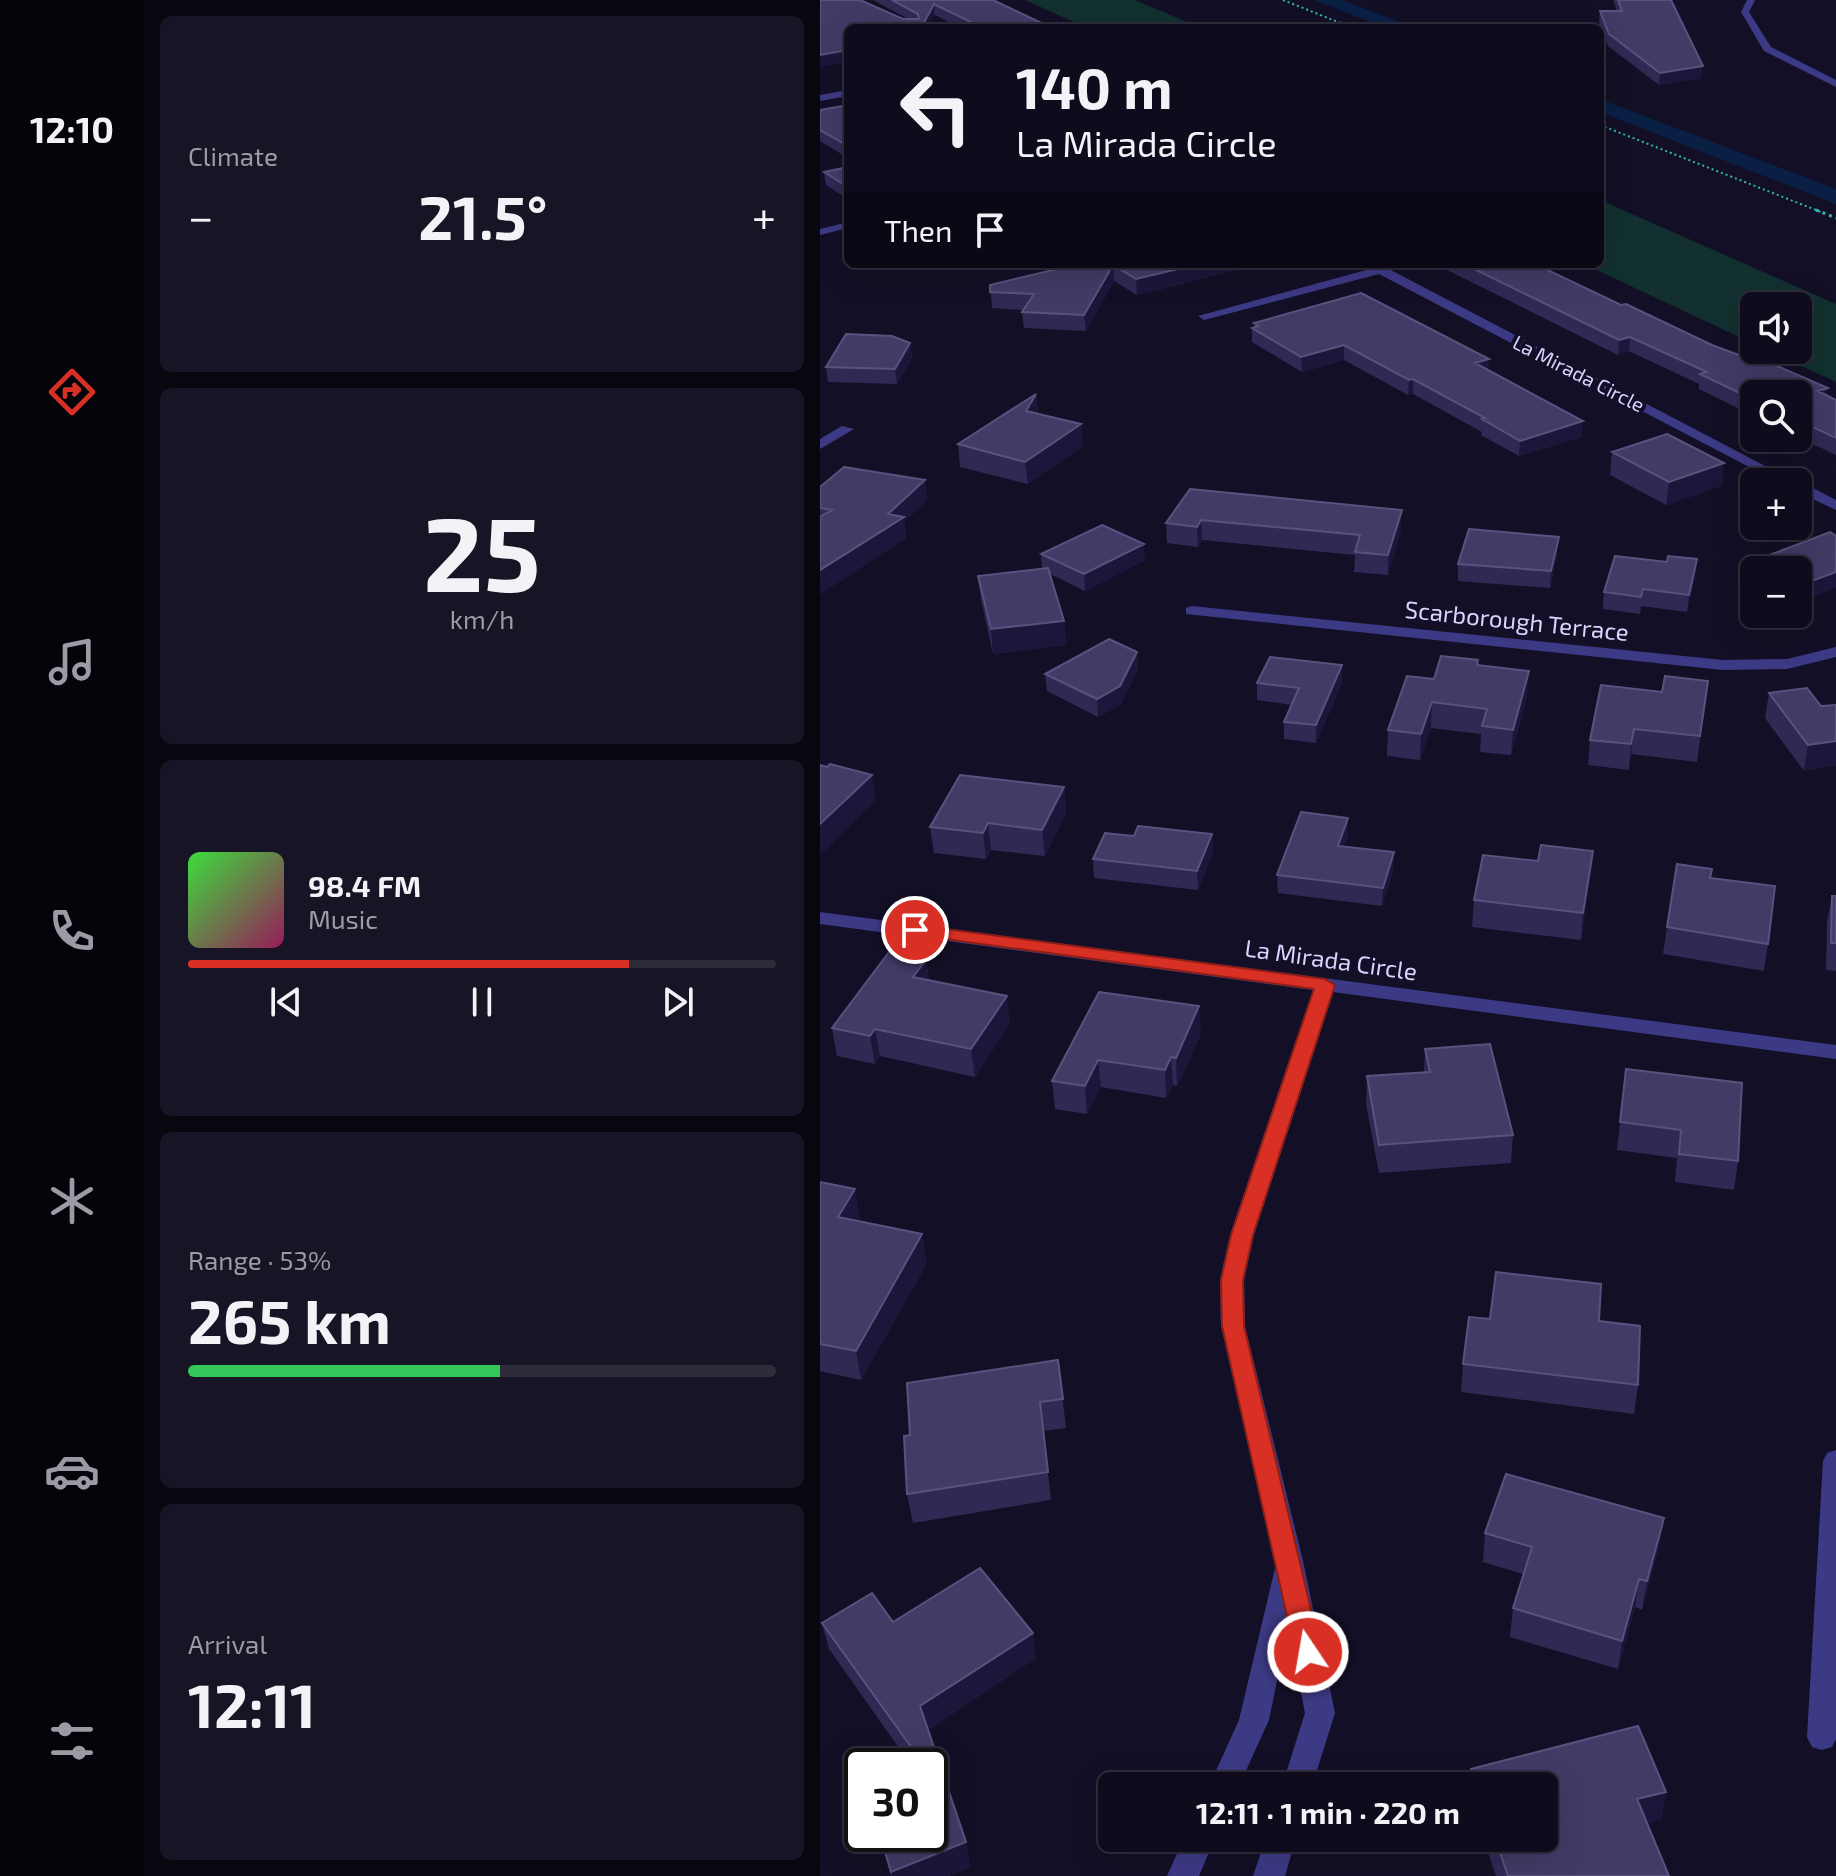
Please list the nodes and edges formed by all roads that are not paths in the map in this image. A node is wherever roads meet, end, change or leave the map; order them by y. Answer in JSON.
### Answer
{"nodes":[{"id":1,"x":1751,"y":0,"type":"edge"},
{"id":2,"x":1836,"y":84,"type":"edge"},
{"id":3,"x":844,"y":94,"type":"edge"},
{"id":4,"x":820,"y":98,"type":"edge"},
{"id":5,"x":844,"y":226,"type":"edge"},
{"id":6,"x":820,"y":232,"type":"edge"},
{"id":7,"x":1372,"y":268,"type":"edge"},
{"id":8,"x":1377,"y":268,"type":"edge"},
{"id":9,"x":1204,"y":316,"type":"dead end"},
{"id":10,"x":847,"y":429,"type":"dead end"},
{"id":11,"x":820,"y":445,"type":"edge"},
{"id":12,"x":1762,"y":468,"type":"edge"},
{"id":13,"x":1812,"y":493,"type":"edge"},
{"id":14,"x":1836,"y":506,"type":"edge"},
{"id":15,"x":1192,"y":611,"type":"dead end"},
{"id":16,"x":1836,"y":652,"type":"edge"},
{"id":17,"x":820,"y":918,"type":"edge"},
{"id":18,"x":1325,"y":985,"type":"junction"},
{"id":19,"x":1836,"y":1052,"type":"edge"},
{"id":20,"x":1836,"y":1461,"type":"edge"},
{"id":21,"x":1289,"y":1561,"type":"junction"},
{"id":22,"x":1822,"y":1737,"type":"dead end"},
{"id":23,"x":1230,"y":1772,"type":"edge"},
{"id":24,"x":1301,"y":1772,"type":"edge"},
{"id":25,"x":1194,"y":1852,"type":"edge"},
{"id":26,"x":1277,"y":1852,"type":"edge"},
{"id":27,"x":1183,"y":1876,"type":"edge"},
{"id":28,"x":1269,"y":1876,"type":"edge"}],
"edges":[{"from":1,"to":2,"type":"street"},
{"from":3,"to":4,"type":"street"},
{"from":5,"to":6,"type":"street"},
{"from":7,"to":9,"type":"street"},
{"from":8,"to":12,"type":"street","name":"La Mirada Circle"},
{"from":10,"to":11,"type":"street"},
{"from":13,"to":14,"type":"street"},
{"from":15,"to":16,"type":"street","name":"Scarborough Terrace"},
{"from":17,"to":18,"type":"street","name":"La Mirada Circle"},
{"from":18,"to":19,"type":"street","name":"La Mirada Circle"},
{"from":18,"to":21,"type":"street"},
{"from":20,"to":22,"type":"street"},
{"from":21,"to":23,"type":"street"},
{"from":21,"to":24,"type":"street"},
{"from":25,"to":27,"type":"street"},
{"from":26,"to":28,"type":"street"}]}
